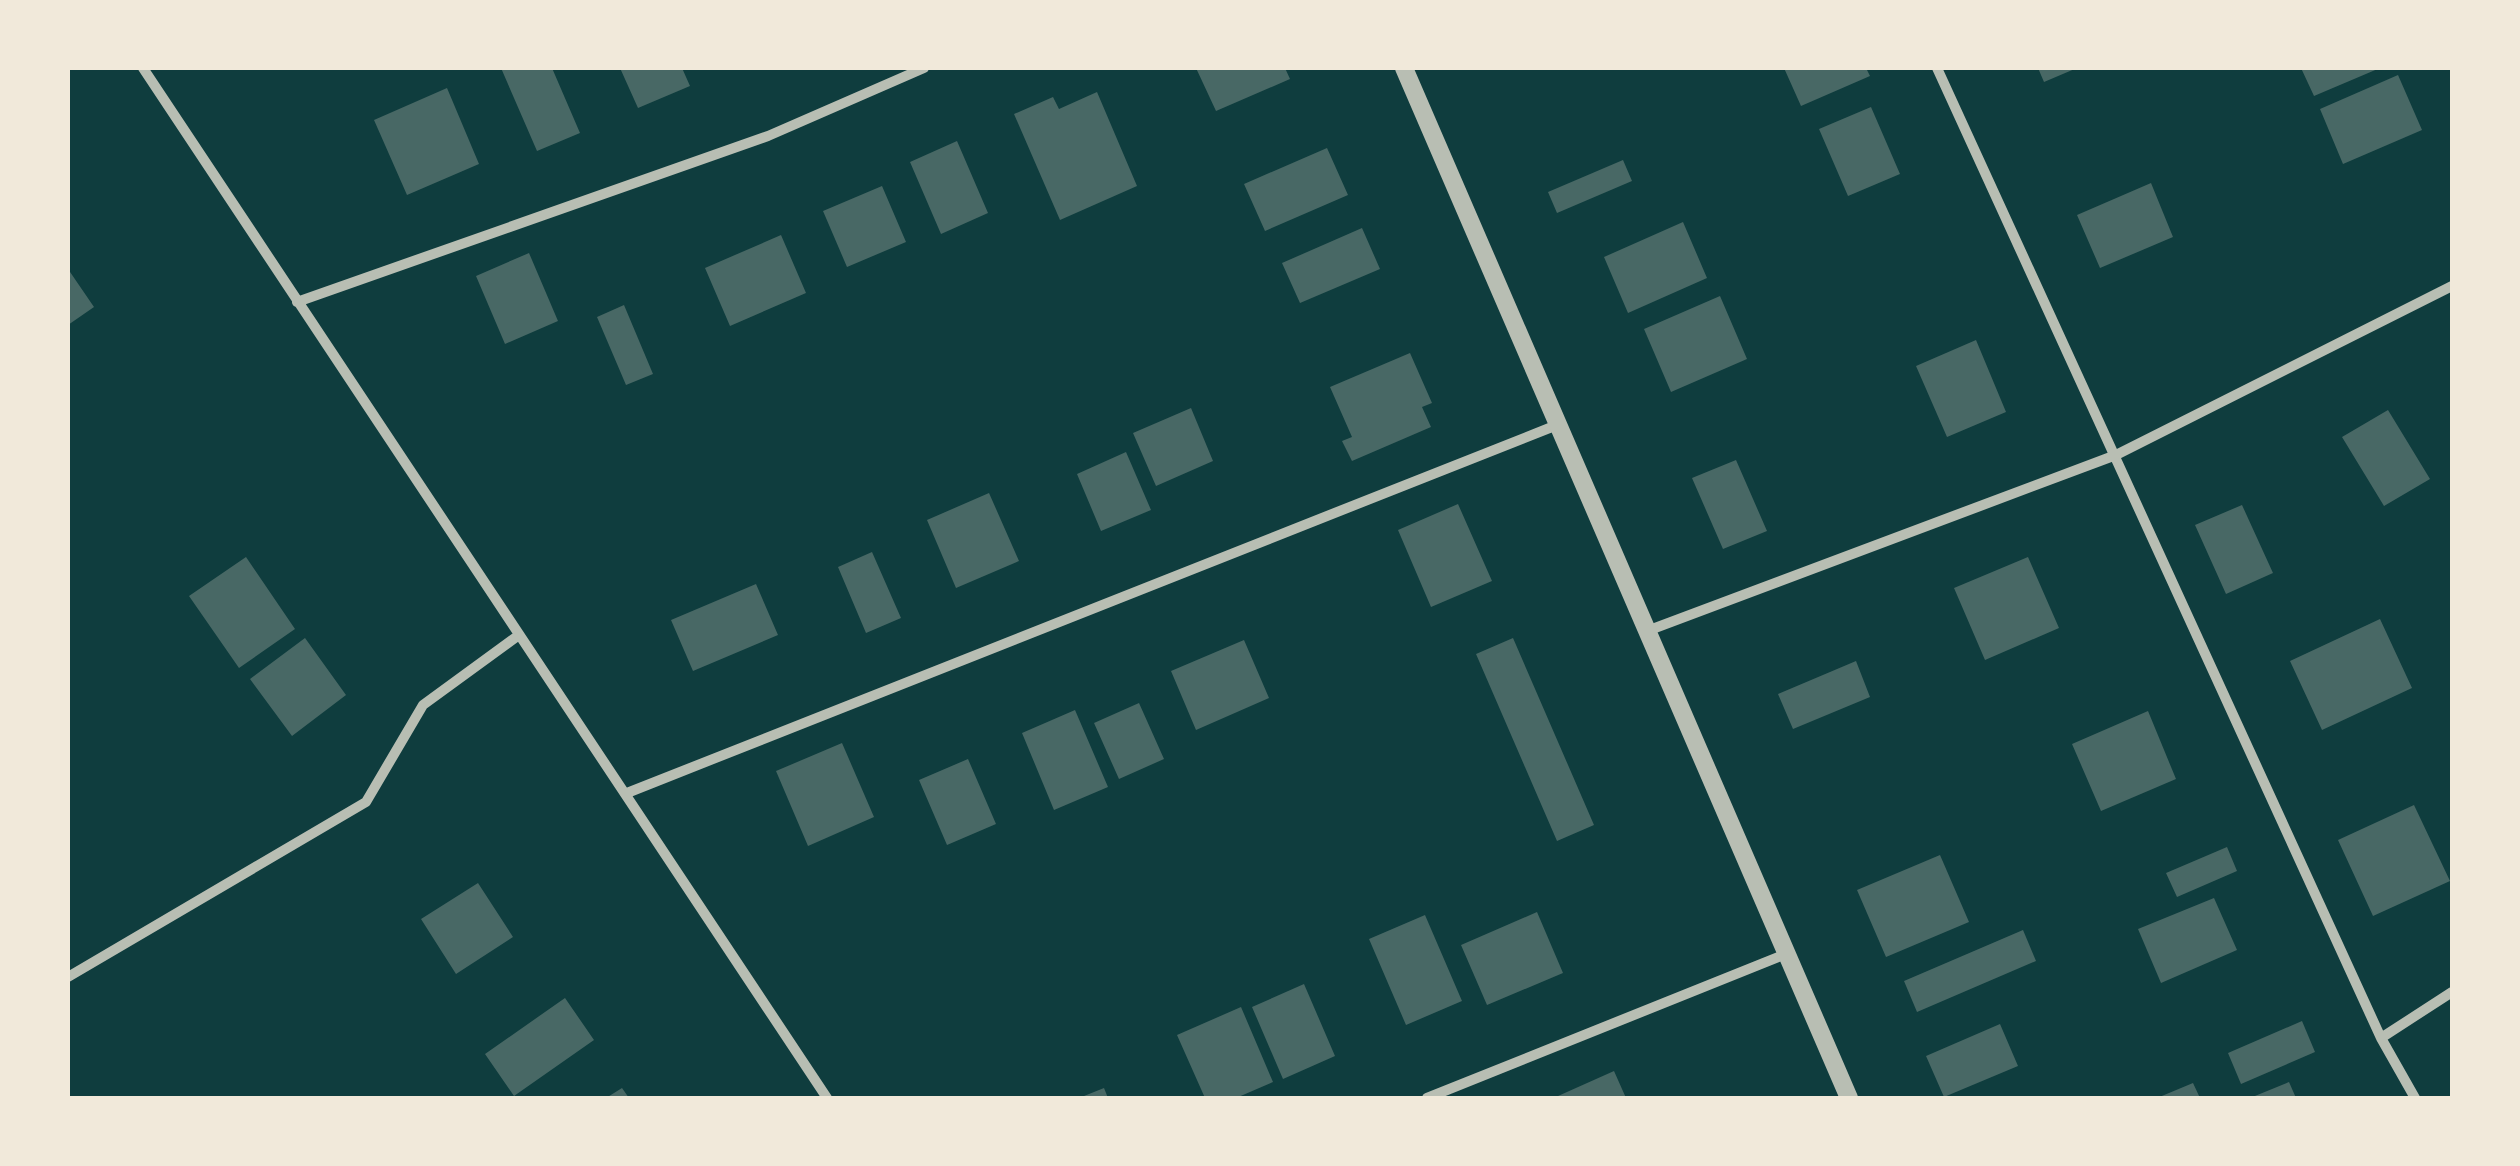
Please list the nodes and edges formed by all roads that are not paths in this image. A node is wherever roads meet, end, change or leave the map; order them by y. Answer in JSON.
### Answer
{"nodes":[{"id":1,"x":144,"y":68,"type":"edge"},
{"id":2,"x":924,"y":68,"type":"edge"},
{"id":3,"x":1404,"y":68,"type":"edge"},
{"id":4,"x":1937,"y":68,"type":"edge"},
{"id":5,"x":2452,"y":286,"type":"edge"},
{"id":6,"x":297,"y":302,"type":"junction"},
{"id":7,"x":1557,"y":424,"type":"junction"},
{"id":8,"x":2116,"y":455,"type":"junction"},
{"id":9,"x":1647,"y":630,"type":"junction"},
{"id":10,"x":520,"y":636,"type":"junction"},
{"id":11,"x":627,"y":792,"type":"junction"},
{"id":12,"x":1786,"y":954,"type":"junction"},
{"id":13,"x":68,"y":977,"type":"edge"},
{"id":14,"x":2452,"y":992,"type":"edge"},
{"id":15,"x":2381,"y":1038,"type":"junction"},
{"id":16,"x":827,"y":1098,"type":"edge"},
{"id":17,"x":1427,"y":1098,"type":"edge"},
{"id":18,"x":1849,"y":1098,"type":"edge"},
{"id":19,"x":2414,"y":1098,"type":"edge"}],
"edges":[{"from":1,"to":6,"type":"street"},
{"from":2,"to":6,"type":"street"},
{"from":3,"to":7,"type":"street"},
{"from":4,"to":8,"type":"street"},
{"from":5,"to":8,"type":"street"},
{"from":6,"to":10,"type":"street"},
{"from":7,"to":9,"type":"street"},
{"from":7,"to":11,"type":"street"},
{"from":8,"to":9,"type":"street"},
{"from":8,"to":15,"type":"street"},
{"from":9,"to":12,"type":"street"},
{"from":10,"to":11,"type":"street"},
{"from":10,"to":13,"type":"street"},
{"from":11,"to":16,"type":"street"},
{"from":12,"to":17,"type":"street"},
{"from":12,"to":18,"type":"street"},
{"from":14,"to":15,"type":"street"},
{"from":15,"to":19,"type":"street"}]}
